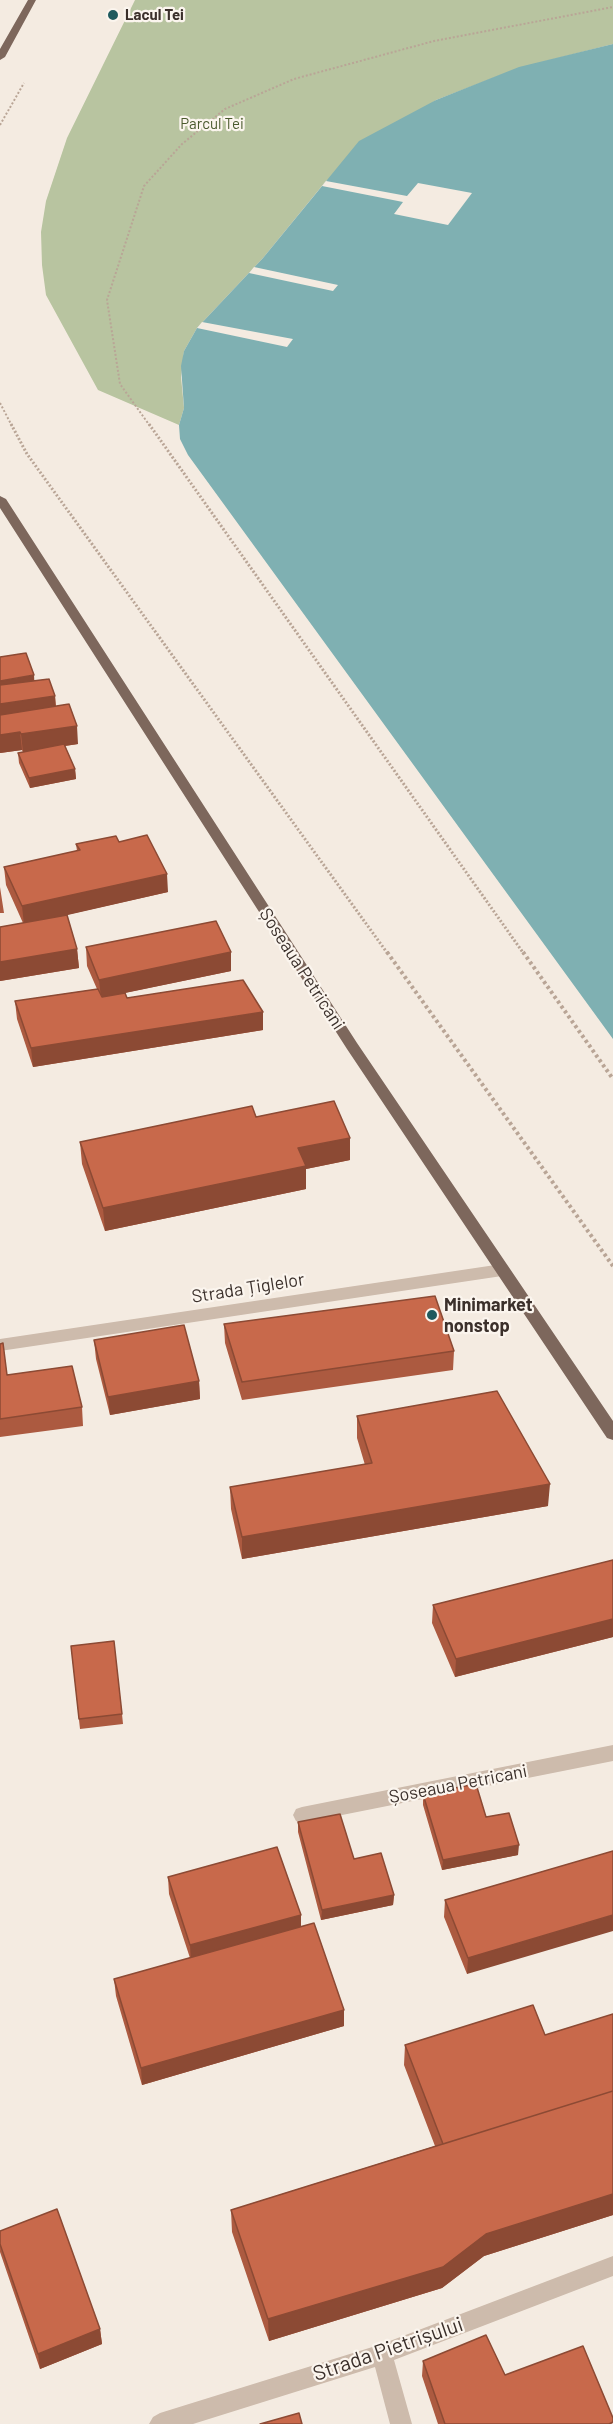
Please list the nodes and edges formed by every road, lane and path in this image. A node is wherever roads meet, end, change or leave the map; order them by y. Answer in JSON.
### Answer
{"nodes":[{"id":1,"x":32,"y":0,"type":"edge"},
{"id":2,"x":613,"y":7,"type":"edge"},
{"id":3,"x":0,"y":57,"type":"edge"},
{"id":4,"x":0,"y":403,"type":"edge"},
{"id":5,"x":0,"y":499,"type":"edge"},
{"id":6,"x":613,"y":1079,"type":"edge"},
{"id":7,"x":613,"y":1266,"type":"edge"},
{"id":8,"x":502,"y":1270,"type":"junction"},
{"id":9,"x":0,"y":1345,"type":"edge"},
{"id":10,"x":613,"y":1434,"type":"edge"},
{"id":11,"x":613,"y":1753,"type":"edge"},
{"id":12,"x":302,"y":1815,"type":"dead end"},
{"id":13,"x":613,"y":2266,"type":"edge"},
{"id":14,"x":382,"y":2354,"type":"junction"},
{"id":15,"x":160,"y":2424,"type":"edge"},
{"id":16,"x":401,"y":2424,"type":"edge"}],
"edges":[{"from":1,"to":3,"type":"main road"},
{"from":2,"to":6,"type":"path"},
{"from":4,"to":7,"type":"path"},
{"from":5,"to":8,"type":"main road","name":"Șoseaua Petricani"},
{"from":8,"to":9,"type":"street","name":"Strada Țiglelor"},
{"from":8,"to":10,"type":"main road","name":"Șoseaua Petricani"},
{"from":11,"to":12,"type":"street","name":"Șoseaua Petricani"},
{"from":13,"to":14,"type":"street","name":"Strada Pietrișului"},
{"from":14,"to":15,"type":"street","name":"Strada Pietrișului"},
{"from":14,"to":16,"type":"street"}]}
